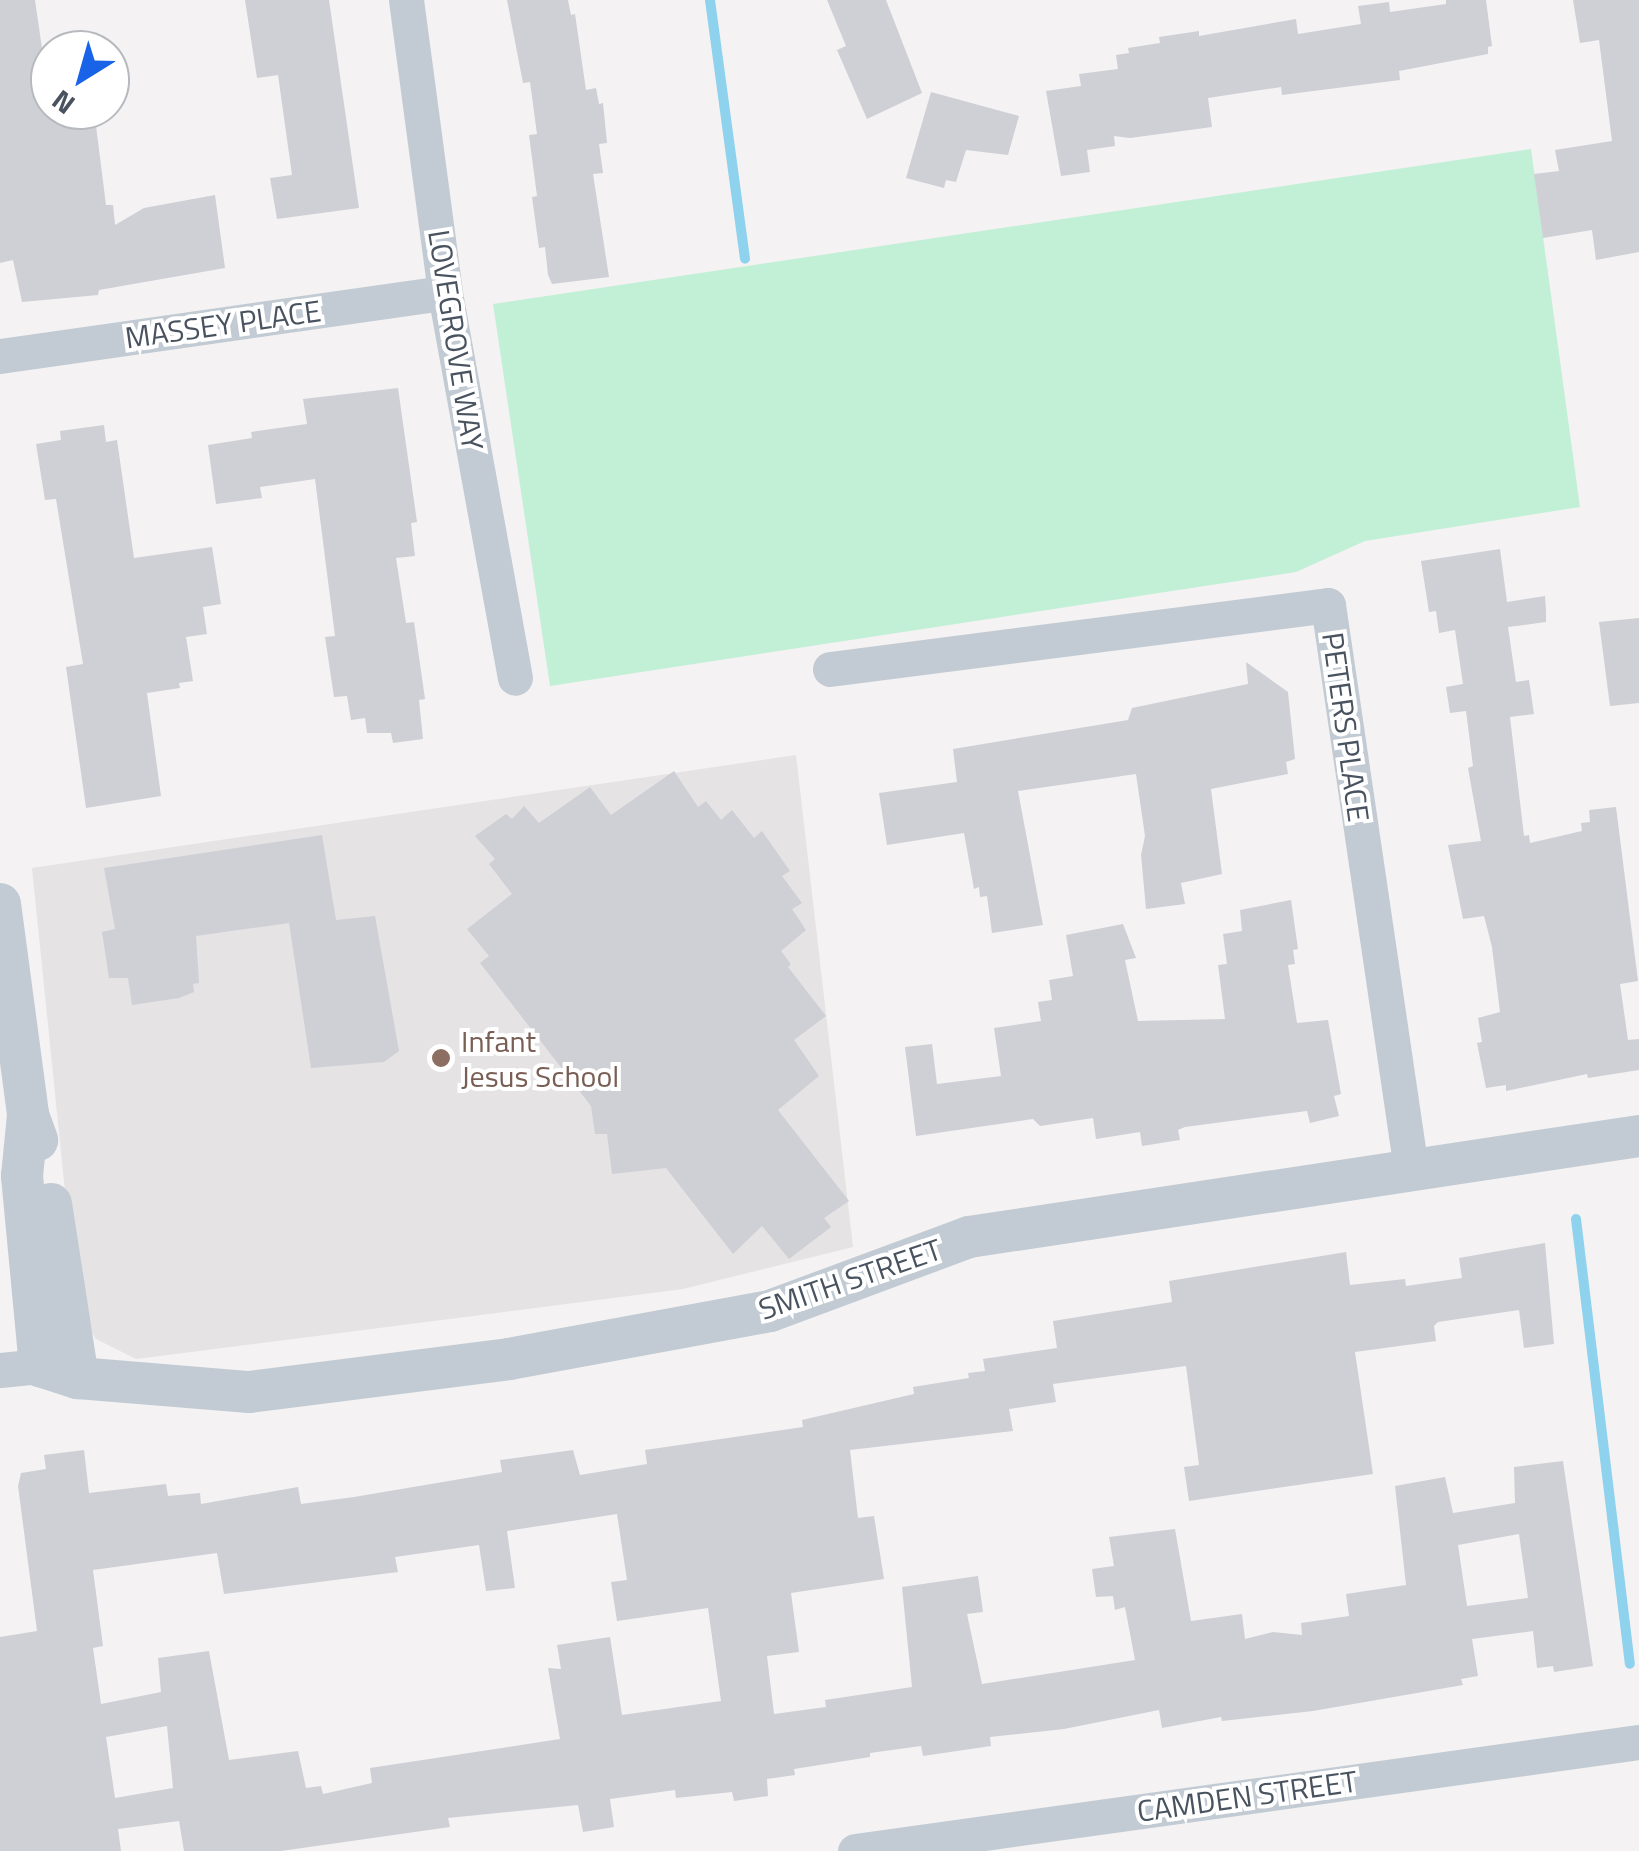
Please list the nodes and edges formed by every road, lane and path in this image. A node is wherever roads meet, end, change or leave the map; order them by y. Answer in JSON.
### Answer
{"nodes":[{"id":1,"x":406,"y":0,"type":"edge"},
{"id":2,"x":445,"y":292,"type":"junction"},
{"id":3,"x":0,"y":356,"type":"edge"},
{"id":4,"x":830,"y":669,"type":"dead end"},
{"id":5,"x":515,"y":678,"type":"dead end"},
{"id":6,"x":0,"y":904,"type":"edge"},
{"id":7,"x":1639,"y":1136,"type":"edge"},
{"id":8,"x":1412,"y":1169,"type":"junction"},
{"id":9,"x":39,"y":1371,"type":"edge"},
{"id":10,"x":1639,"y":1742,"type":"edge"},
{"id":11,"x":855,"y":1851,"type":"edge"}],
"edges":[{"from":1,"to":2,"type":"street","name":"LOVEGROVE WAY"},
{"from":2,"to":3,"type":"street","name":"MASSEY PLACE"},
{"from":2,"to":5,"type":"street","name":"LOVEGROVE WAY"},
{"from":4,"to":8,"type":"street","name":"PETERS PLACE"},
{"from":6,"to":9,"type":"street"},
{"from":7,"to":8,"type":"street","name":"SMITH STREET"},
{"from":8,"to":9,"type":"street","name":"SMITH STREET"},
{"from":10,"to":11,"type":"street","name":"CAMDEN STREET"}]}
